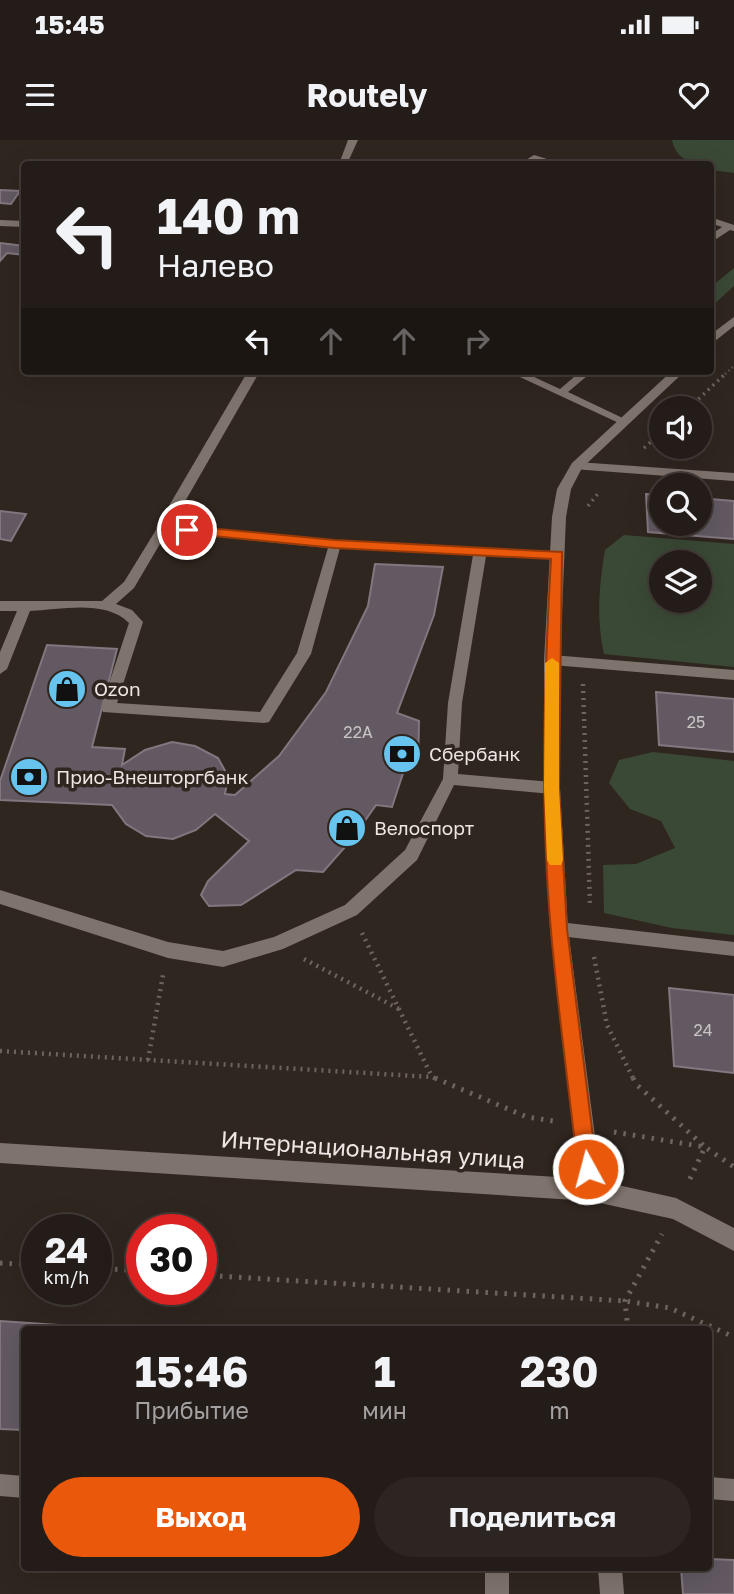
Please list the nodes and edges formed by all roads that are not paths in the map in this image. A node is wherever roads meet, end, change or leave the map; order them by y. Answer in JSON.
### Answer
{"nodes":[{"id":1,"x":353,"y":140,"type":"edge"},
{"id":2,"x":344,"y":161,"type":"edge"},
{"id":3,"x":714,"y":221,"type":"edge"},
{"id":4,"x":0,"y":223,"type":"edge"},
{"id":5,"x":21,"y":224,"type":"edge"},
{"id":6,"x":731,"y":227,"type":"edge"},
{"id":7,"x":714,"y":238,"type":"edge"},
{"id":8,"x":734,"y":320,"type":"edge"},
{"id":9,"x":714,"y":338,"type":"edge"},
{"id":10,"x":252,"y":375,"type":"edge"},
{"id":11,"x":521,"y":375,"type":"edge"},
{"id":12,"x":583,"y":375,"type":"edge"},
{"id":13,"x":675,"y":375,"type":"edge"},
{"id":14,"x":561,"y":393,"type":"junction"},
{"id":15,"x":625,"y":422,"type":"junction"},
{"id":16,"x":576,"y":466,"type":"junction"},
{"id":17,"x":734,"y":478,"type":"edge"},
{"id":18,"x":163,"y":528,"type":"junction"},
{"id":19,"x":335,"y":544,"type":"junction"},
{"id":20,"x":480,"y":552,"type":"junction"},
{"id":21,"x":557,"y":555,"type":"junction"},
{"id":22,"x":106,"y":605,"type":"junction"},
{"id":23,"x":0,"y":606,"type":"edge"},
{"id":24,"x":25,"y":607,"type":"junction"},
{"id":25,"x":552,"y":660,"type":"junction"},
{"id":26,"x":0,"y":669,"type":"edge"},
{"id":27,"x":734,"y":675,"type":"edge"},
{"id":28,"x":450,"y":779,"type":"junction"},
{"id":29,"x":552,"y":788,"type":"junction"},
{"id":30,"x":0,"y":897,"type":"edge"},
{"id":31,"x":559,"y":929,"type":"junction"},
{"id":32,"x":734,"y":948,"type":"edge"},
{"id":33,"x":0,"y":1153,"type":"edge"},
{"id":34,"x":590,"y":1190,"type":"junction"},
{"id":35,"x":734,"y":1240,"type":"edge"},
{"id":36,"x":0,"y":1485,"type":"edge"},
{"id":37,"x":21,"y":1487,"type":"edge"},
{"id":38,"x":712,"y":1488,"type":"edge"},
{"id":39,"x":734,"y":1490,"type":"edge"},
{"id":40,"x":497,"y":1571,"type":"edge"},
{"id":41,"x":610,"y":1571,"type":"edge"},
{"id":42,"x":497,"y":1594,"type":"edge"},
{"id":43,"x":612,"y":1594,"type":"edge"}],
"edges":[{"from":1,"to":2,"type":"street"},
{"from":3,"to":6,"type":"lane"},
{"from":4,"to":5,"type":"street"},
{"from":6,"to":7,"type":"lane"},
{"from":8,"to":9,"type":"street"},
{"from":10,"to":18,"type":"street"},
{"from":11,"to":14,"type":"lane"},
{"from":12,"to":14,"type":"lane"},
{"from":13,"to":15,"type":"street"},
{"from":14,"to":15,"type":"lane"},
{"from":15,"to":16,"type":"street"},
{"from":16,"to":17,"type":"lane"},
{"from":16,"to":21,"type":"street"},
{"from":18,"to":19,"type":"lane"},
{"from":18,"to":22,"type":"lane"},
{"from":19,"to":20,"type":"lane"},
{"from":19,"to":22,"type":"lane"},
{"from":20,"to":21,"type":"lane"},
{"from":20,"to":28,"type":"lane"},
{"from":21,"to":25,"type":"street"},
{"from":22,"to":24,"type":"lane"},
{"from":23,"to":24,"type":"lane"},
{"from":24,"to":26,"type":"lane"},
{"from":25,"to":27,"type":"lane"},
{"from":25,"to":29,"type":"street"},
{"from":28,"to":29,"type":"lane"},
{"from":28,"to":30,"type":"lane"},
{"from":29,"to":31,"type":"street"},
{"from":31,"to":32,"type":"lane"},
{"from":31,"to":34,"type":"street"},
{"from":33,"to":34,"type":"street","name":"Интернациональная улица"},
{"from":34,"to":35,"type":"street","name":"Интернациональная улица"},
{"from":36,"to":37,"type":"lane"},
{"from":38,"to":39,"type":"lane"},
{"from":40,"to":42,"type":"lane"},
{"from":41,"to":43,"type":"lane"}]}
